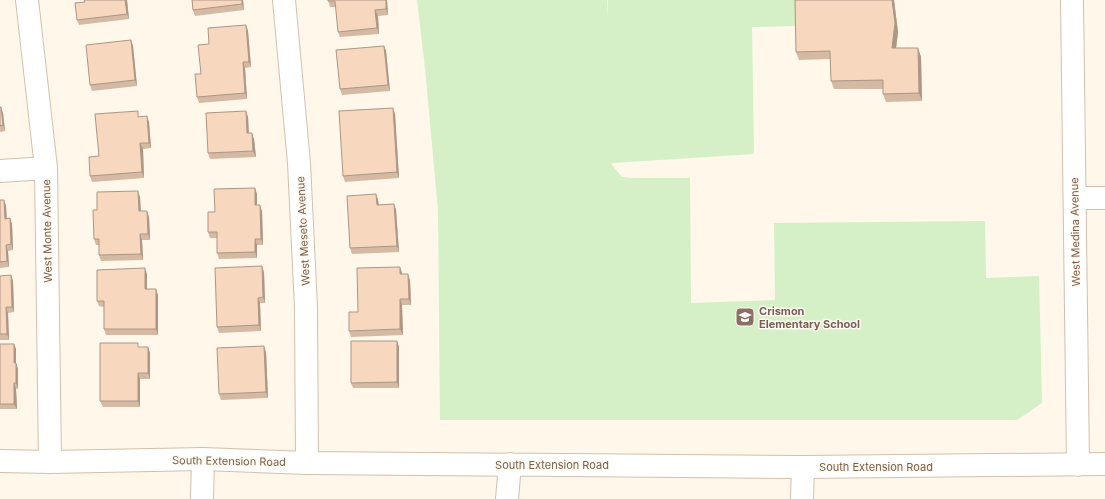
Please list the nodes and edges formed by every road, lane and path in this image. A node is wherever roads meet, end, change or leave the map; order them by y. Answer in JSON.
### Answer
{"nodes":[{"id":1,"x":27,"y":0,"type":"edge"},
{"id":2,"x":284,"y":0,"type":"edge"},
{"id":3,"x":1072,"y":0,"type":"edge"},
{"id":4,"x":46,"y":168,"type":"junction"},
{"id":5,"x":0,"y":171,"type":"edge"},
{"id":6,"x":1074,"y":198,"type":"junction"},
{"id":7,"x":1105,"y":198,"type":"edge"},
{"id":8,"x":203,"y":459,"type":"junction"},
{"id":9,"x":0,"y":461,"type":"edge"},
{"id":10,"x":50,"y":462,"type":"junction"},
{"id":11,"x":307,"y":463,"type":"junction"},
{"id":12,"x":510,"y":464,"type":"junction"},
{"id":13,"x":1105,"y":464,"type":"edge"},
{"id":14,"x":1078,"y":465,"type":"junction"},
{"id":15,"x":803,"y":467,"type":"junction"},
{"id":16,"x":202,"y":499,"type":"edge"},
{"id":17,"x":507,"y":499,"type":"edge"},
{"id":18,"x":802,"y":499,"type":"edge"}],
"edges":[{"from":1,"to":4,"type":"street","name":"West Monte Avenue"},
{"from":2,"to":11,"type":"street","name":"West Meseto Avenue"},
{"from":3,"to":6,"type":"street","name":"West Medina Avenue"},
{"from":4,"to":5,"type":"street"},
{"from":4,"to":10,"type":"street","name":"West Monte Avenue"},
{"from":6,"to":7,"type":"street"},
{"from":6,"to":14,"type":"street","name":"West Medina Avenue"},
{"from":8,"to":10,"type":"street","name":"South Extension Road"},
{"from":8,"to":11,"type":"street","name":"South Extension Road"},
{"from":8,"to":16,"type":"street"},
{"from":9,"to":10,"type":"street","name":"South Extension Road"},
{"from":11,"to":12,"type":"street","name":"South Extension Road"},
{"from":12,"to":15,"type":"street","name":"South Extension Road"},
{"from":12,"to":17,"type":"street"},
{"from":13,"to":14,"type":"street","name":"South Extension Road"},
{"from":14,"to":15,"type":"street","name":"South Extension Road"},
{"from":15,"to":18,"type":"street"}]}
